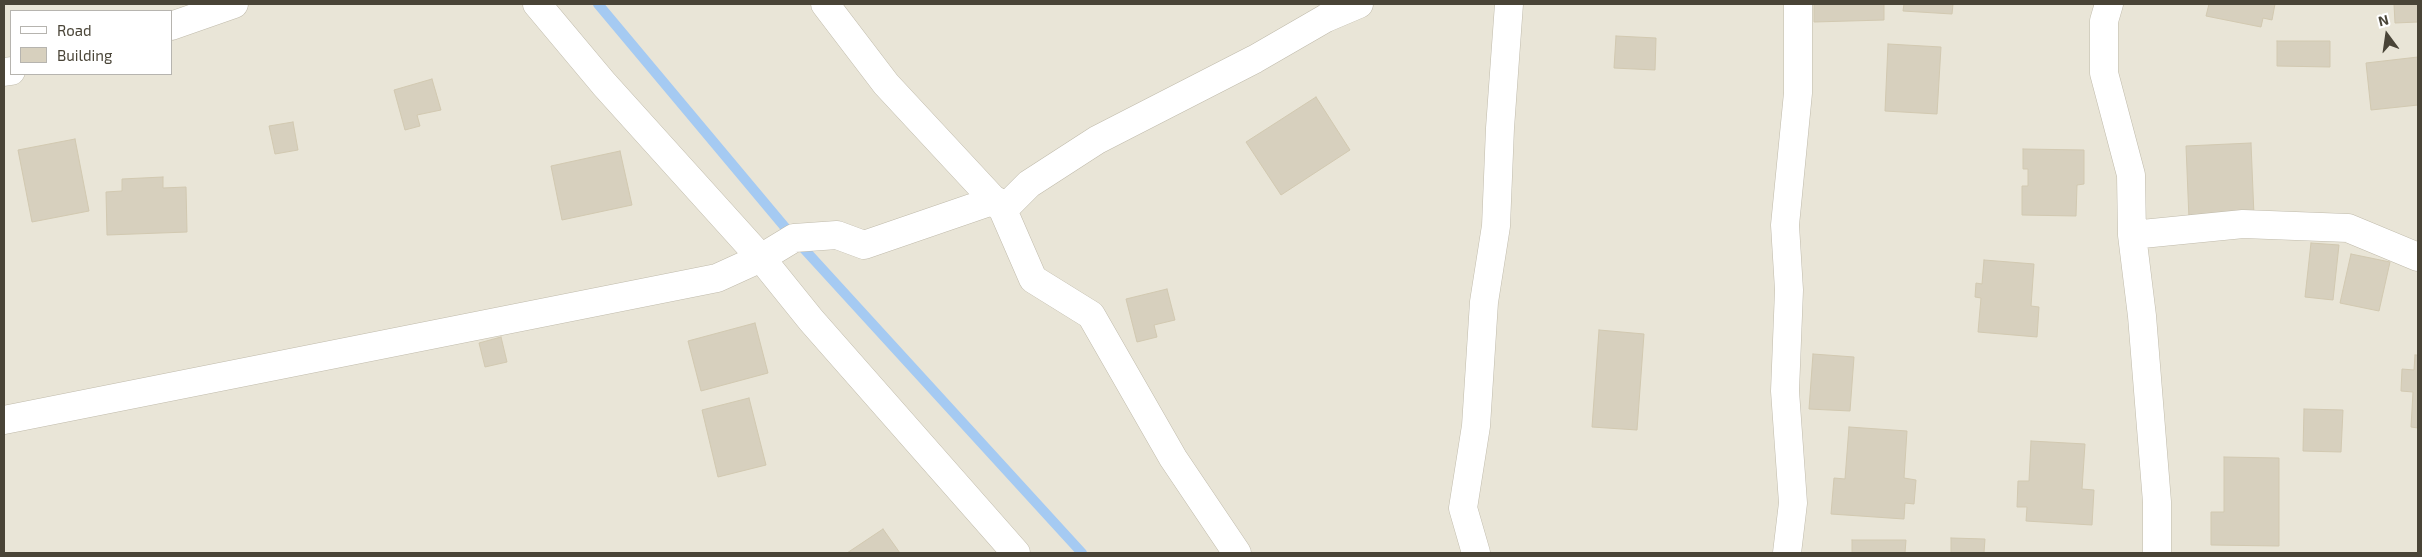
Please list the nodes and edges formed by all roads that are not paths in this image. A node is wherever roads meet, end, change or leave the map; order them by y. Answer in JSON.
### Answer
{"nodes":[{"id":1,"x":234,"y":4,"type":"edge"},
{"id":2,"x":536,"y":4,"type":"edge"},
{"id":3,"x":824,"y":4,"type":"edge"},
{"id":4,"x":1360,"y":4,"type":"edge"},
{"id":5,"x":1509,"y":4,"type":"edge"},
{"id":6,"x":1798,"y":4,"type":"edge"},
{"id":7,"x":2109,"y":4,"type":"edge"},
{"id":8,"x":172,"y":26,"type":"edge"},
{"id":9,"x":999,"y":205,"type":"junction"},
{"id":10,"x":2132,"y":235,"type":"junction"},
{"id":11,"x":2418,"y":257,"type":"edge"},
{"id":12,"x":761,"y":258,"type":"junction"},
{"id":13,"x":4,"y":420,"type":"edge"},
{"id":14,"x":1016,"y":553,"type":"edge"},
{"id":15,"x":1237,"y":553,"type":"edge"},
{"id":16,"x":1476,"y":553,"type":"edge"},
{"id":17,"x":1788,"y":553,"type":"edge"},
{"id":18,"x":2157,"y":553,"type":"edge"}],
"edges":[{"from":1,"to":8,"type":"street"},
{"from":2,"to":12,"type":"street"},
{"from":3,"to":9,"type":"street"},
{"from":4,"to":9,"type":"street"},
{"from":5,"to":16,"type":"street"},
{"from":6,"to":17,"type":"street"},
{"from":7,"to":10,"type":"street"},
{"from":9,"to":12,"type":"street"},
{"from":9,"to":15,"type":"street"},
{"from":10,"to":11,"type":"street"},
{"from":10,"to":18,"type":"street"},
{"from":12,"to":13,"type":"street"},
{"from":12,"to":14,"type":"street"}]}
